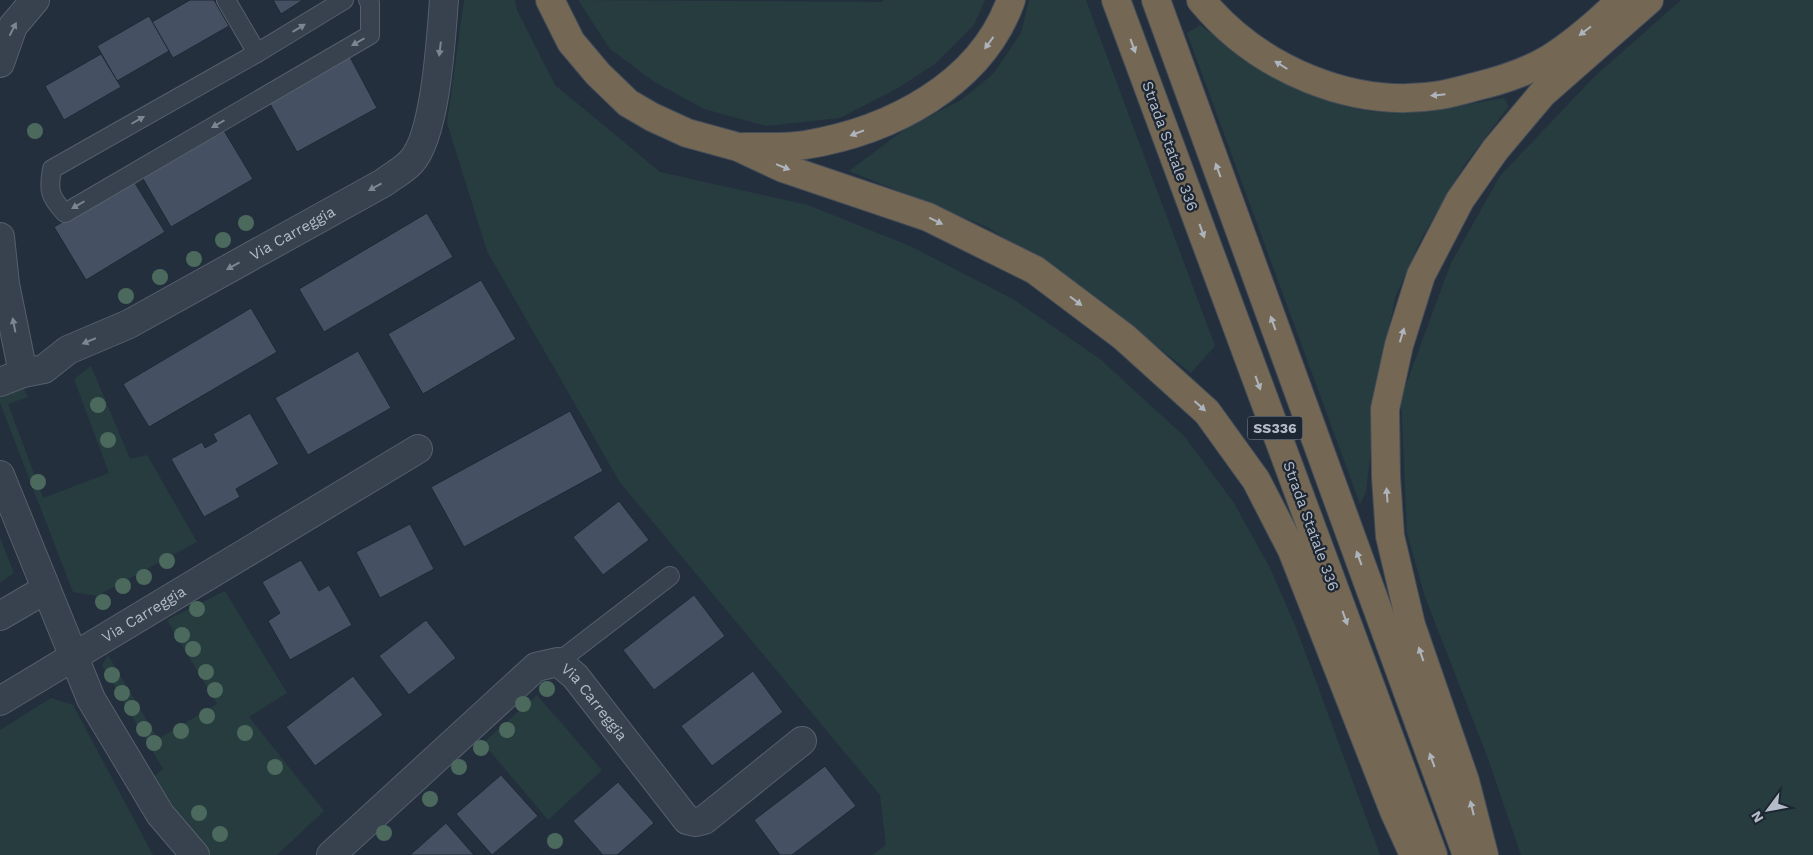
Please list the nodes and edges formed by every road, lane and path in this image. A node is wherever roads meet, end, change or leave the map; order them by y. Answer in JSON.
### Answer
{"nodes":[{"id":1,"x":35,"y":0,"type":"edge"},
{"id":2,"x":226,"y":0,"type":"edge"},
{"id":3,"x":344,"y":0,"type":"edge"},
{"id":4,"x":368,"y":0,"type":"edge"},
{"id":5,"x":444,"y":0,"type":"edge"},
{"id":6,"x":550,"y":0,"type":"edge"},
{"id":7,"x":1012,"y":0,"type":"edge"},
{"id":8,"x":1116,"y":0,"type":"edge"},
{"id":9,"x":1156,"y":0,"type":"edge"},
{"id":10,"x":1201,"y":0,"type":"edge"},
{"id":11,"x":1622,"y":0,"type":"edge"},
{"id":12,"x":1649,"y":0,"type":"edge"},
{"id":13,"x":257,"y":53,"type":"junction"},
{"id":14,"x":0,"y":63,"type":"edge"},
{"id":15,"x":738,"y":147,"type":"junction"},
{"id":16,"x":0,"y":238,"type":"edge"},
{"id":17,"x":11,"y":377,"type":"edge"},
{"id":18,"x":418,"y":449,"type":"dead end"},
{"id":19,"x":0,"y":475,"type":"edge"},
{"id":20,"x":670,"y":576,"type":"dead end"},
{"id":21,"x":46,"y":589,"type":"junction"},
{"id":22,"x":0,"y":616,"type":"edge"},
{"id":23,"x":73,"y":655,"type":"junction"},
{"id":24,"x":558,"y":662,"type":"junction"},
{"id":25,"x":0,"y":701,"type":"edge"},
{"id":26,"x":802,"y":741,"type":"dead end"},
{"id":27,"x":195,"y":855,"type":"edge"},
{"id":28,"x":331,"y":855,"type":"edge"},
{"id":29,"x":1414,"y":855,"type":"edge"},
{"id":30,"x":1433,"y":855,"type":"edge"},
{"id":31,"x":1467,"y":855,"type":"edge"},
{"id":32,"x":1484,"y":855,"type":"edge"}],
"edges":[{"from":14,"to":1,"type":"street","one_way":true},
{"from":2,"to":13,"type":"lane"},
{"from":13,"to":3,"type":"lane","one_way":true},
{"from":4,"to":13,"type":"lane","one_way":true},
{"from":5,"to":17,"type":"street","name":"Via Carreggia","one_way":true},
{"from":6,"to":15,"type":"highway"},
{"from":7,"to":15,"type":"highway","one_way":true},
{"from":8,"to":30,"type":"highway","name":"Strada Statale 336","number":"SS336","one_way":true},
{"from":31,"to":9,"type":"highway","number":"SS336","one_way":true},
{"from":11,"to":10,"type":"highway","one_way":true},
{"from":32,"to":12,"type":"highway","one_way":true},
{"from":15,"to":29,"type":"highway","one_way":true},
{"from":17,"to":16,"type":"street","name":"Via Carreggia","one_way":true},
{"from":18,"to":23,"type":"street","name":"Via Carreggia"},
{"from":19,"to":21,"type":"street"},
{"from":20,"to":24,"type":"lane"},
{"from":21,"to":22,"type":"street"},
{"from":21,"to":23,"type":"street"},
{"from":23,"to":25,"type":"street","name":"Via Carreggia"},
{"from":23,"to":27,"type":"street"},
{"from":24,"to":26,"type":"street","name":"Via Carreggia"},
{"from":24,"to":28,"type":"street","name":"Via Carreggia"}]}
